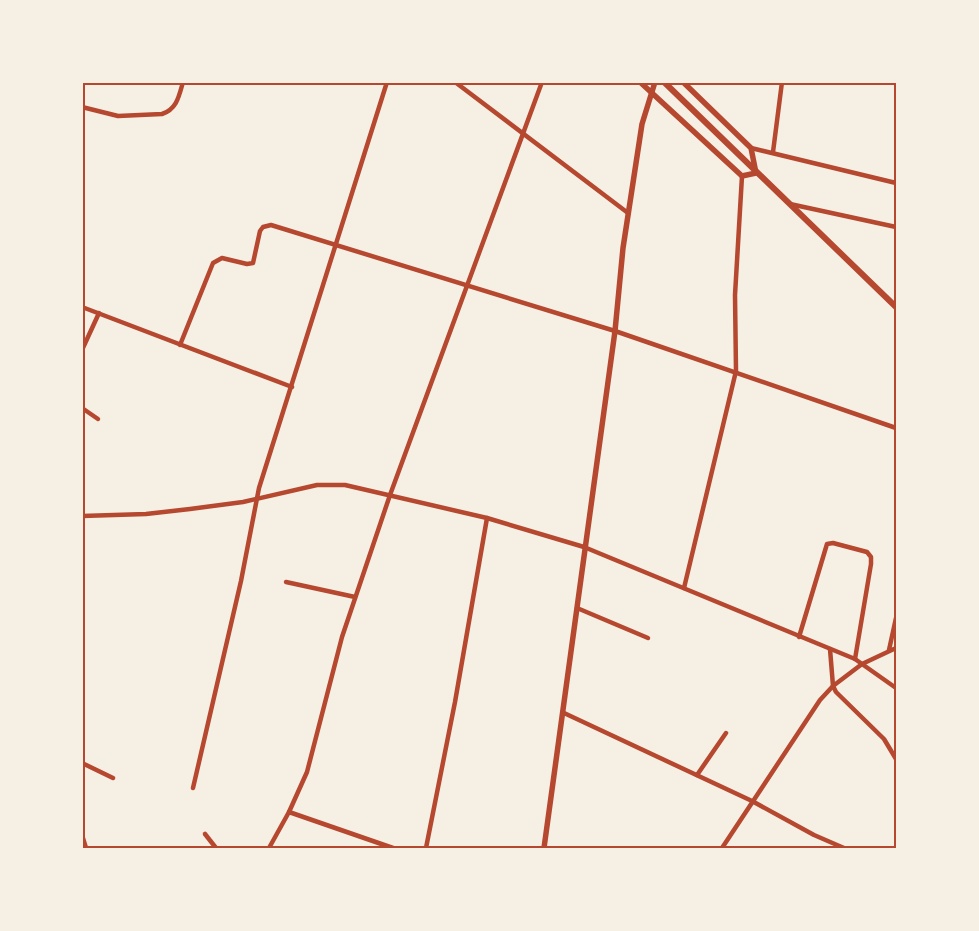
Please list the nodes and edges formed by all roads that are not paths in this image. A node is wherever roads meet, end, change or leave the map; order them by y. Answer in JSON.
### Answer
{"nodes":[{"id":1,"x":183,"y":82,"type":"edge"},
{"id":2,"x":387,"y":82,"type":"edge"},
{"id":3,"x":455,"y":82,"type":"edge"},
{"id":4,"x":542,"y":82,"type":"edge"},
{"id":5,"x":640,"y":82,"type":"edge"},
{"id":6,"x":654,"y":82,"type":"edge"},
{"id":7,"x":664,"y":82,"type":"edge"},
{"id":8,"x":683,"y":82,"type":"edge"},
{"id":9,"x":782,"y":82,"type":"edge"},
{"id":10,"x":650,"y":91,"type":"junction"},
{"id":11,"x":82,"y":107,"type":"edge"},
{"id":12,"x":522,"y":134,"type":"junction"},
{"id":13,"x":751,"y":148,"type":"junction"},
{"id":14,"x":773,"y":152,"type":"junction"},
{"id":15,"x":756,"y":173,"type":"junction"},
{"id":16,"x":742,"y":176,"type":"junction"},
{"id":17,"x":896,"y":183,"type":"edge"},
{"id":18,"x":790,"y":204,"type":"junction"},
{"id":19,"x":628,"y":213,"type":"junction"},
{"id":20,"x":896,"y":227,"type":"edge"},
{"id":21,"x":336,"y":246,"type":"junction"},
{"id":22,"x":466,"y":286,"type":"junction"},
{"id":23,"x":82,"y":306,"type":"edge"},
{"id":24,"x":896,"y":307,"type":"edge"},
{"id":25,"x":99,"y":313,"type":"junction"},
{"id":26,"x":615,"y":331,"type":"junction"},
{"id":27,"x":180,"y":345,"type":"junction"},
{"id":28,"x":82,"y":350,"type":"edge"},
{"id":29,"x":736,"y":371,"type":"junction"},
{"id":30,"x":292,"y":387,"type":"junction"},
{"id":31,"x":82,"y":408,"type":"edge"},
{"id":32,"x":98,"y":419,"type":"dead end"},
{"id":33,"x":896,"y":428,"type":"edge"},
{"id":34,"x":390,"y":495,"type":"junction"},
{"id":35,"x":258,"y":498,"type":"junction"},
{"id":36,"x":82,"y":516,"type":"edge"},
{"id":37,"x":487,"y":518,"type":"junction"},
{"id":38,"x":584,"y":547,"type":"junction"},
{"id":39,"x":286,"y":582,"type":"dead end"},
{"id":40,"x":684,"y":588,"type":"junction"},
{"id":41,"x":355,"y":597,"type":"junction"},
{"id":42,"x":577,"y":608,"type":"junction"},
{"id":43,"x":896,"y":618,"type":"edge"},
{"id":44,"x":799,"y":637,"type":"junction"},
{"id":45,"x":648,"y":638,"type":"dead end"},
{"id":46,"x":896,"y":648,"type":"edge"},
{"id":47,"x":830,"y":649,"type":"junction"},
{"id":48,"x":889,"y":650,"type":"junction"},
{"id":49,"x":855,"y":659,"type":"junction"},
{"id":50,"x":862,"y":664,"type":"junction"},
{"id":51,"x":833,"y":686,"type":"junction"},
{"id":52,"x":896,"y":688,"type":"edge"},
{"id":53,"x":564,"y":713,"type":"junction"},
{"id":54,"x":726,"y":734,"type":"dead end"},
{"id":55,"x":896,"y":759,"type":"edge"},
{"id":56,"x":82,"y":763,"type":"edge"},
{"id":57,"x":697,"y":775,"type":"junction"},
{"id":58,"x":112,"y":778,"type":"dead end"},
{"id":59,"x":193,"y":788,"type":"dead end"},
{"id":60,"x":752,"y":801,"type":"junction"},
{"id":61,"x":289,"y":812,"type":"junction"},
{"id":62,"x":205,"y":834,"type":"dead end"},
{"id":63,"x":82,"y":835,"type":"edge"},
{"id":64,"x":86,"y":848,"type":"edge"},
{"id":65,"x":216,"y":848,"type":"edge"},
{"id":66,"x":269,"y":848,"type":"edge"},
{"id":67,"x":393,"y":848,"type":"edge"},
{"id":68,"x":426,"y":848,"type":"edge"},
{"id":69,"x":544,"y":848,"type":"edge"},
{"id":70,"x":722,"y":848,"type":"edge"},
{"id":71,"x":844,"y":848,"type":"edge"}],
"edges":[{"from":1,"to":11,"type":"street"},
{"from":2,"to":21,"type":"street"},
{"from":3,"to":12,"type":"street"},
{"from":4,"to":12,"type":"street"},
{"from":5,"to":10,"type":"street"},
{"from":6,"to":10,"type":"street"},
{"from":7,"to":15,"type":"main road"},
{"from":8,"to":13,"type":"street"},
{"from":9,"to":14,"type":"street"},
{"from":10,"to":16,"type":"street"},
{"from":10,"to":19,"type":"street"},
{"from":12,"to":19,"type":"street"},
{"from":12,"to":22,"type":"street"},
{"from":13,"to":14,"type":"street"},
{"from":13,"to":15,"type":"street"},
{"from":14,"to":17,"type":"street"},
{"from":15,"to":16,"type":"street"},
{"from":15,"to":18,"type":"main road"},
{"from":16,"to":29,"type":"street"},
{"from":18,"to":20,"type":"street"},
{"from":18,"to":24,"type":"main road"},
{"from":19,"to":26,"type":"street"},
{"from":21,"to":22,"type":"street"},
{"from":21,"to":27,"type":"street"},
{"from":21,"to":30,"type":"street"},
{"from":22,"to":26,"type":"street"},
{"from":22,"to":34,"type":"street"},
{"from":23,"to":25,"type":"street"},
{"from":25,"to":27,"type":"street"},
{"from":25,"to":28,"type":"street"},
{"from":26,"to":29,"type":"street"},
{"from":26,"to":38,"type":"street"},
{"from":27,"to":30,"type":"street"},
{"from":29,"to":33,"type":"street"},
{"from":29,"to":40,"type":"street"},
{"from":30,"to":35,"type":"street"},
{"from":31,"to":32,"type":"street"},
{"from":34,"to":35,"type":"street"},
{"from":34,"to":37,"type":"street"},
{"from":34,"to":41,"type":"street"},
{"from":35,"to":36,"type":"street"},
{"from":35,"to":59,"type":"street"},
{"from":37,"to":38,"type":"street"},
{"from":37,"to":68,"type":"street"},
{"from":38,"to":40,"type":"street"},
{"from":38,"to":42,"type":"street"},
{"from":39,"to":41,"type":"street"},
{"from":40,"to":44,"type":"street"},
{"from":41,"to":61,"type":"street"},
{"from":42,"to":45,"type":"street"},
{"from":42,"to":53,"type":"street"},
{"from":43,"to":48,"type":"street"},
{"from":44,"to":47,"type":"street"},
{"from":44,"to":49,"type":"street"},
{"from":46,"to":48,"type":"street"},
{"from":47,"to":49,"type":"street"},
{"from":47,"to":51,"type":"street"},
{"from":48,"to":50,"type":"street"},
{"from":49,"to":50,"type":"street"},
{"from":50,"to":51,"type":"street"},
{"from":50,"to":52,"type":"street"},
{"from":51,"to":55,"type":"street"},
{"from":51,"to":60,"type":"street"},
{"from":53,"to":57,"type":"street"},
{"from":53,"to":69,"type":"street"},
{"from":54,"to":57,"type":"street"},
{"from":56,"to":58,"type":"street"},
{"from":57,"to":60,"type":"street"},
{"from":60,"to":70,"type":"street"},
{"from":60,"to":71,"type":"street"},
{"from":61,"to":66,"type":"street"},
{"from":61,"to":67,"type":"street"},
{"from":62,"to":65,"type":"street"},
{"from":63,"to":64,"type":"street"}]}
